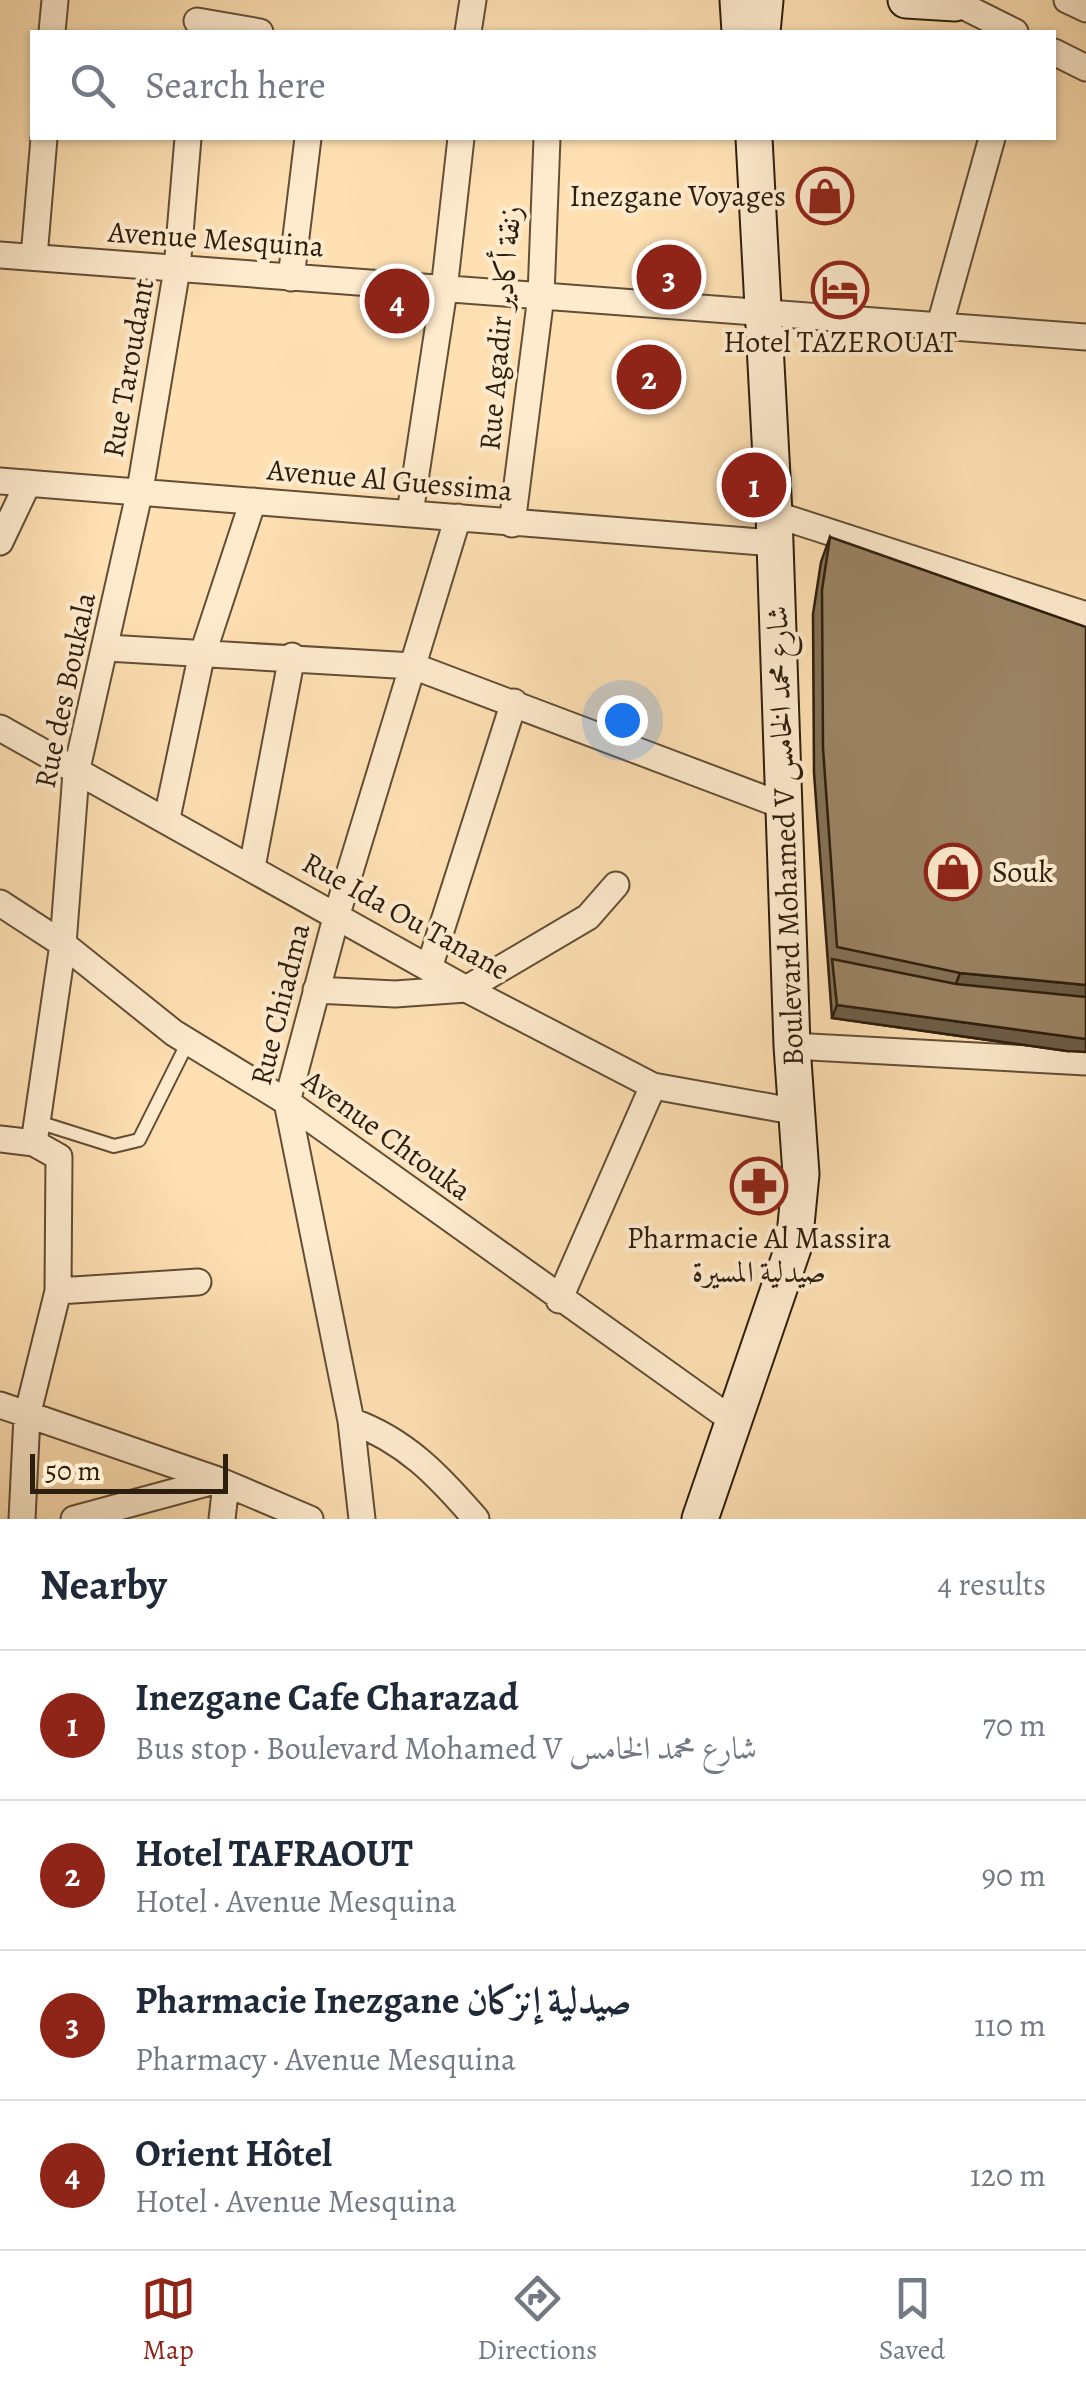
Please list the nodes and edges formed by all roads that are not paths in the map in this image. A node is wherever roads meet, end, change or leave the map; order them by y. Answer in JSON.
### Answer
{"nodes":[{"id":1,"x":55,"y":0,"type":"edge"},
{"id":2,"x":472,"y":0,"type":"edge"},
{"id":3,"x":906,"y":0,"type":"edge"},
{"id":4,"x":1067,"y":0,"type":"edge"},
{"id":5,"x":953,"y":1,"type":"edge"},
{"id":6,"x":1086,"y":9,"type":"edge"},
{"id":7,"x":197,"y":18,"type":"edge"},
{"id":8,"x":52,"y":30,"type":"edge"},
{"id":9,"x":251,"y":30,"type":"edge"},
{"id":10,"x":468,"y":30,"type":"edge"},
{"id":11,"x":1010,"y":30,"type":"edge"},
{"id":12,"x":1056,"y":53,"type":"edge"},
{"id":13,"x":1086,"y":68,"type":"edge"},
{"id":14,"x":44,"y":140,"type":"edge"},
{"id":15,"x":188,"y":140,"type":"edge"},
{"id":16,"x":308,"y":140,"type":"edge"},
{"id":17,"x":461,"y":140,"type":"edge"},
{"id":18,"x":547,"y":140,"type":"edge"},
{"id":19,"x":754,"y":140,"type":"edge"},
{"id":20,"x":991,"y":140,"type":"edge"},
{"id":21,"x":0,"y":254,"type":"edge"},
{"id":22,"x":34,"y":257,"type":"junction"},
{"id":23,"x":177,"y":269,"type":"junction"},
{"id":24,"x":292,"y":278,"type":"junction"},
{"id":25,"x":444,"y":290,"type":"junction"},
{"id":26,"x":541,"y":296,"type":"junction"},
{"id":27,"x":762,"y":313,"type":"junction"},
{"id":28,"x":939,"y":328,"type":"junction"},
{"id":29,"x":1086,"y":337,"type":"edge"},
{"id":30,"x":0,"y":482,"type":"edge"},
{"id":31,"x":28,"y":483,"type":"junction"},
{"id":32,"x":140,"y":490,"type":"junction"},
{"id":33,"x":253,"y":501,"type":"junction"},
{"id":34,"x":410,"y":513,"type":"junction"},
{"id":35,"x":458,"y":517,"type":"junction"},
{"id":36,"x":512,"y":524,"type":"junction"},
{"id":37,"x":774,"y":528,"type":"junction"},
{"id":38,"x":0,"y":542,"type":"edge"},
{"id":39,"x":1086,"y":614,"type":"edge"},
{"id":40,"x":106,"y":648,"type":"junction"},
{"id":41,"x":202,"y":656,"type":"junction"},
{"id":42,"x":292,"y":656,"type":"junction"},
{"id":43,"x":413,"y":666,"type":"junction"},
{"id":44,"x":514,"y":702,"type":"junction"},
{"id":45,"x":0,"y":728,"type":"edge"},
{"id":46,"x":76,"y":774,"type":"junction"},
{"id":47,"x":781,"y":805,"type":"junction"},
{"id":48,"x":167,"y":818,"type":"junction"},
{"id":49,"x":252,"y":867,"type":"junction"},
{"id":50,"x":616,"y":886,"type":"dead end"},
{"id":51,"x":0,"y":904,"type":"edge"},
{"id":52,"x":337,"y":914,"type":"junction"},
{"id":53,"x":63,"y":944,"type":"junction"},
{"id":54,"x":429,"y":968,"type":"junction"},
{"id":55,"x":466,"y":989,"type":"junction"},
{"id":56,"x":316,"y":990,"type":"junction"},
{"id":57,"x":188,"y":1042,"type":"junction"},
{"id":58,"x":792,"y":1046,"type":"junction"},
{"id":59,"x":1086,"y":1062,"type":"edge"},
{"id":60,"x":653,"y":1086,"type":"junction"},
{"id":61,"x":287,"y":1102,"type":"junction"},
{"id":62,"x":798,"y":1112,"type":"junction"},
{"id":63,"x":36,"y":1132,"type":"junction"},
{"id":64,"x":0,"y":1138,"type":"edge"},
{"id":65,"x":198,"y":1282,"type":"dead end"},
{"id":66,"x":58,"y":1291,"type":"junction"},
{"id":67,"x":559,"y":1300,"type":"junction"},
{"id":68,"x":0,"y":1404,"type":"edge"},
{"id":69,"x":27,"y":1416,"type":"junction"},
{"id":70,"x":351,"y":1421,"type":"junction"},
{"id":71,"x":736,"y":1422,"type":"junction"},
{"id":72,"x":222,"y":1482,"type":"junction"},
{"id":73,"x":22,"y":1519,"type":"edge"},
{"id":74,"x":74,"y":1519,"type":"edge"},
{"id":75,"x":222,"y":1519,"type":"edge"},
{"id":76,"x":310,"y":1519,"type":"edge"},
{"id":77,"x":362,"y":1519,"type":"edge"},
{"id":78,"x":476,"y":1519,"type":"edge"},
{"id":79,"x":700,"y":1519,"type":"edge"}],
"edges":[{"from":1,"to":8,"type":"street"},
{"from":2,"to":10,"type":"street"},
{"from":3,"to":5,"type":"street"},
{"from":4,"to":6,"type":"street"},
{"from":5,"to":11,"type":"street"},
{"from":7,"to":9,"type":"street"},
{"from":12,"to":13,"type":"street"},
{"from":14,"to":22,"type":"street"},
{"from":15,"to":23,"type":"street","name":"Rue Taroudant"},
{"from":16,"to":24,"type":"street"},
{"from":17,"to":25,"type":"street"},
{"from":18,"to":26,"type":"street","name":"Rue Agadir زنقة أكادير"},
{"from":19,"to":27,"type":"street","name":"Boulevard Mohamed V شارع محمد الخامس"},
{"from":20,"to":28,"type":"street"},
{"from":21,"to":22,"type":"street","name":"Avenue Mesquina"},
{"from":22,"to":23,"type":"street","name":"Avenue Mesquina"},
{"from":23,"to":24,"type":"street","name":"Avenue Mesquina"},
{"from":23,"to":32,"type":"street","name":"Rue Taroudant"},
{"from":24,"to":25,"type":"street","name":"Avenue Mesquina"},
{"from":25,"to":26,"type":"street","name":"Avenue Mesquina"},
{"from":25,"to":34,"type":"street"},
{"from":26,"to":27,"type":"street","name":"Avenue Mesquina"},
{"from":26,"to":36,"type":"street","name":"Rue Agadir زنقة أكادير"},
{"from":27,"to":28,"type":"street","name":"Avenue Mesquina"},
{"from":27,"to":37,"type":"street","name":"Boulevard Mohamed V شارع محمد الخامس"},
{"from":28,"to":29,"type":"street","name":"Avenue Mesquina"},
{"from":30,"to":31,"type":"street","name":"Avenue Al Guessima"},
{"from":31,"to":32,"type":"street","name":"Avenue Al Guessima"},
{"from":31,"to":38,"type":"street"},
{"from":32,"to":33,"type":"street","name":"Avenue Al Guessima"},
{"from":32,"to":40,"type":"street","name":"Rue des Boukala"},
{"from":33,"to":34,"type":"street","name":"Avenue Al Guessima"},
{"from":33,"to":41,"type":"street"},
{"from":34,"to":35,"type":"street","name":"Avenue Al Guessima"},
{"from":35,"to":36,"type":"street","name":"Avenue Al Guessima"},
{"from":35,"to":43,"type":"street","name":"Rue Chiadma"},
{"from":36,"to":37,"type":"street","name":"Avenue Al Guessima"},
{"from":37,"to":39,"type":"street","name":"Avenue Al Guessima"},
{"from":37,"to":47,"type":"street","name":"Boulevard Mohamed V شارع محمد الخامس"},
{"from":40,"to":41,"type":"street"},
{"from":40,"to":46,"type":"street","name":"Rue des Boukala"},
{"from":41,"to":42,"type":"street"},
{"from":41,"to":48,"type":"street"},
{"from":42,"to":43,"type":"street"},
{"from":42,"to":49,"type":"street"},
{"from":43,"to":44,"type":"street"},
{"from":43,"to":52,"type":"street","name":"Rue Chiadma"},
{"from":44,"to":47,"type":"street"},
{"from":44,"to":54,"type":"street"},
{"from":45,"to":46,"type":"street","name":"Rue Ida Ou Tanane"},
{"from":46,"to":48,"type":"street","name":"Rue Ida Ou Tanane"},
{"from":46,"to":53,"type":"street","name":"Rue des Boukala"},
{"from":47,"to":58,"type":"street","name":"Boulevard Mohamed V شارع محمد الخامس"},
{"from":48,"to":49,"type":"street","name":"Rue Ida Ou Tanane"},
{"from":49,"to":52,"type":"street","name":"Rue Ida Ou Tanane"},
{"from":50,"to":55,"type":"street"},
{"from":51,"to":53,"type":"street","name":"Avenue Chtouka"},
{"from":52,"to":54,"type":"street","name":"Rue Ida Ou Tanane"},
{"from":52,"to":56,"type":"street","name":"Rue Chiadma"},
{"from":53,"to":57,"type":"street","name":"Avenue Chtouka"},
{"from":53,"to":63,"type":"street","name":"Rue des Boukala"},
{"from":54,"to":55,"type":"street","name":"Rue Ida Ou Tanane"},
{"from":55,"to":56,"type":"street"},
{"from":55,"to":60,"type":"street","name":"Rue Ida Ou Tanane"},
{"from":56,"to":61,"type":"street","name":"Rue Chiadma"},
{"from":57,"to":61,"type":"street","name":"Avenue Chtouka"},
{"from":57,"to":63,"type":"lane"},
{"from":58,"to":59,"type":"street"},
{"from":58,"to":62,"type":"street","name":"Boulevard Mohamed V شارع محمد الخامس"},
{"from":60,"to":62,"type":"street","name":"Rue Ida Ou Tanane"},
{"from":60,"to":67,"type":"street"},
{"from":61,"to":67,"type":"street","name":"Avenue Chtouka"},
{"from":61,"to":70,"type":"street","name":"Rue Chiadma"},
{"from":62,"to":71,"type":"street","name":"Boulevard Mohamed V شارع محمد الخامس"},
{"from":63,"to":64,"type":"street"},
{"from":63,"to":66,"type":"street"},
{"from":65,"to":66,"type":"street"},
{"from":66,"to":69,"type":"street"},
{"from":67,"to":71,"type":"street","name":"Avenue Chtouka"},
{"from":68,"to":69,"type":"street"},
{"from":69,"to":72,"type":"street"},
{"from":69,"to":73,"type":"street"},
{"from":70,"to":77,"type":"street","name":"Rue Chiadma"},
{"from":70,"to":78,"type":"street"},
{"from":71,"to":79,"type":"street","name":"Boulevard Mohamed V شارع محمد الخامس"},
{"from":72,"to":74,"type":"street"},
{"from":72,"to":75,"type":"street"},
{"from":72,"to":76,"type":"street"}]}
